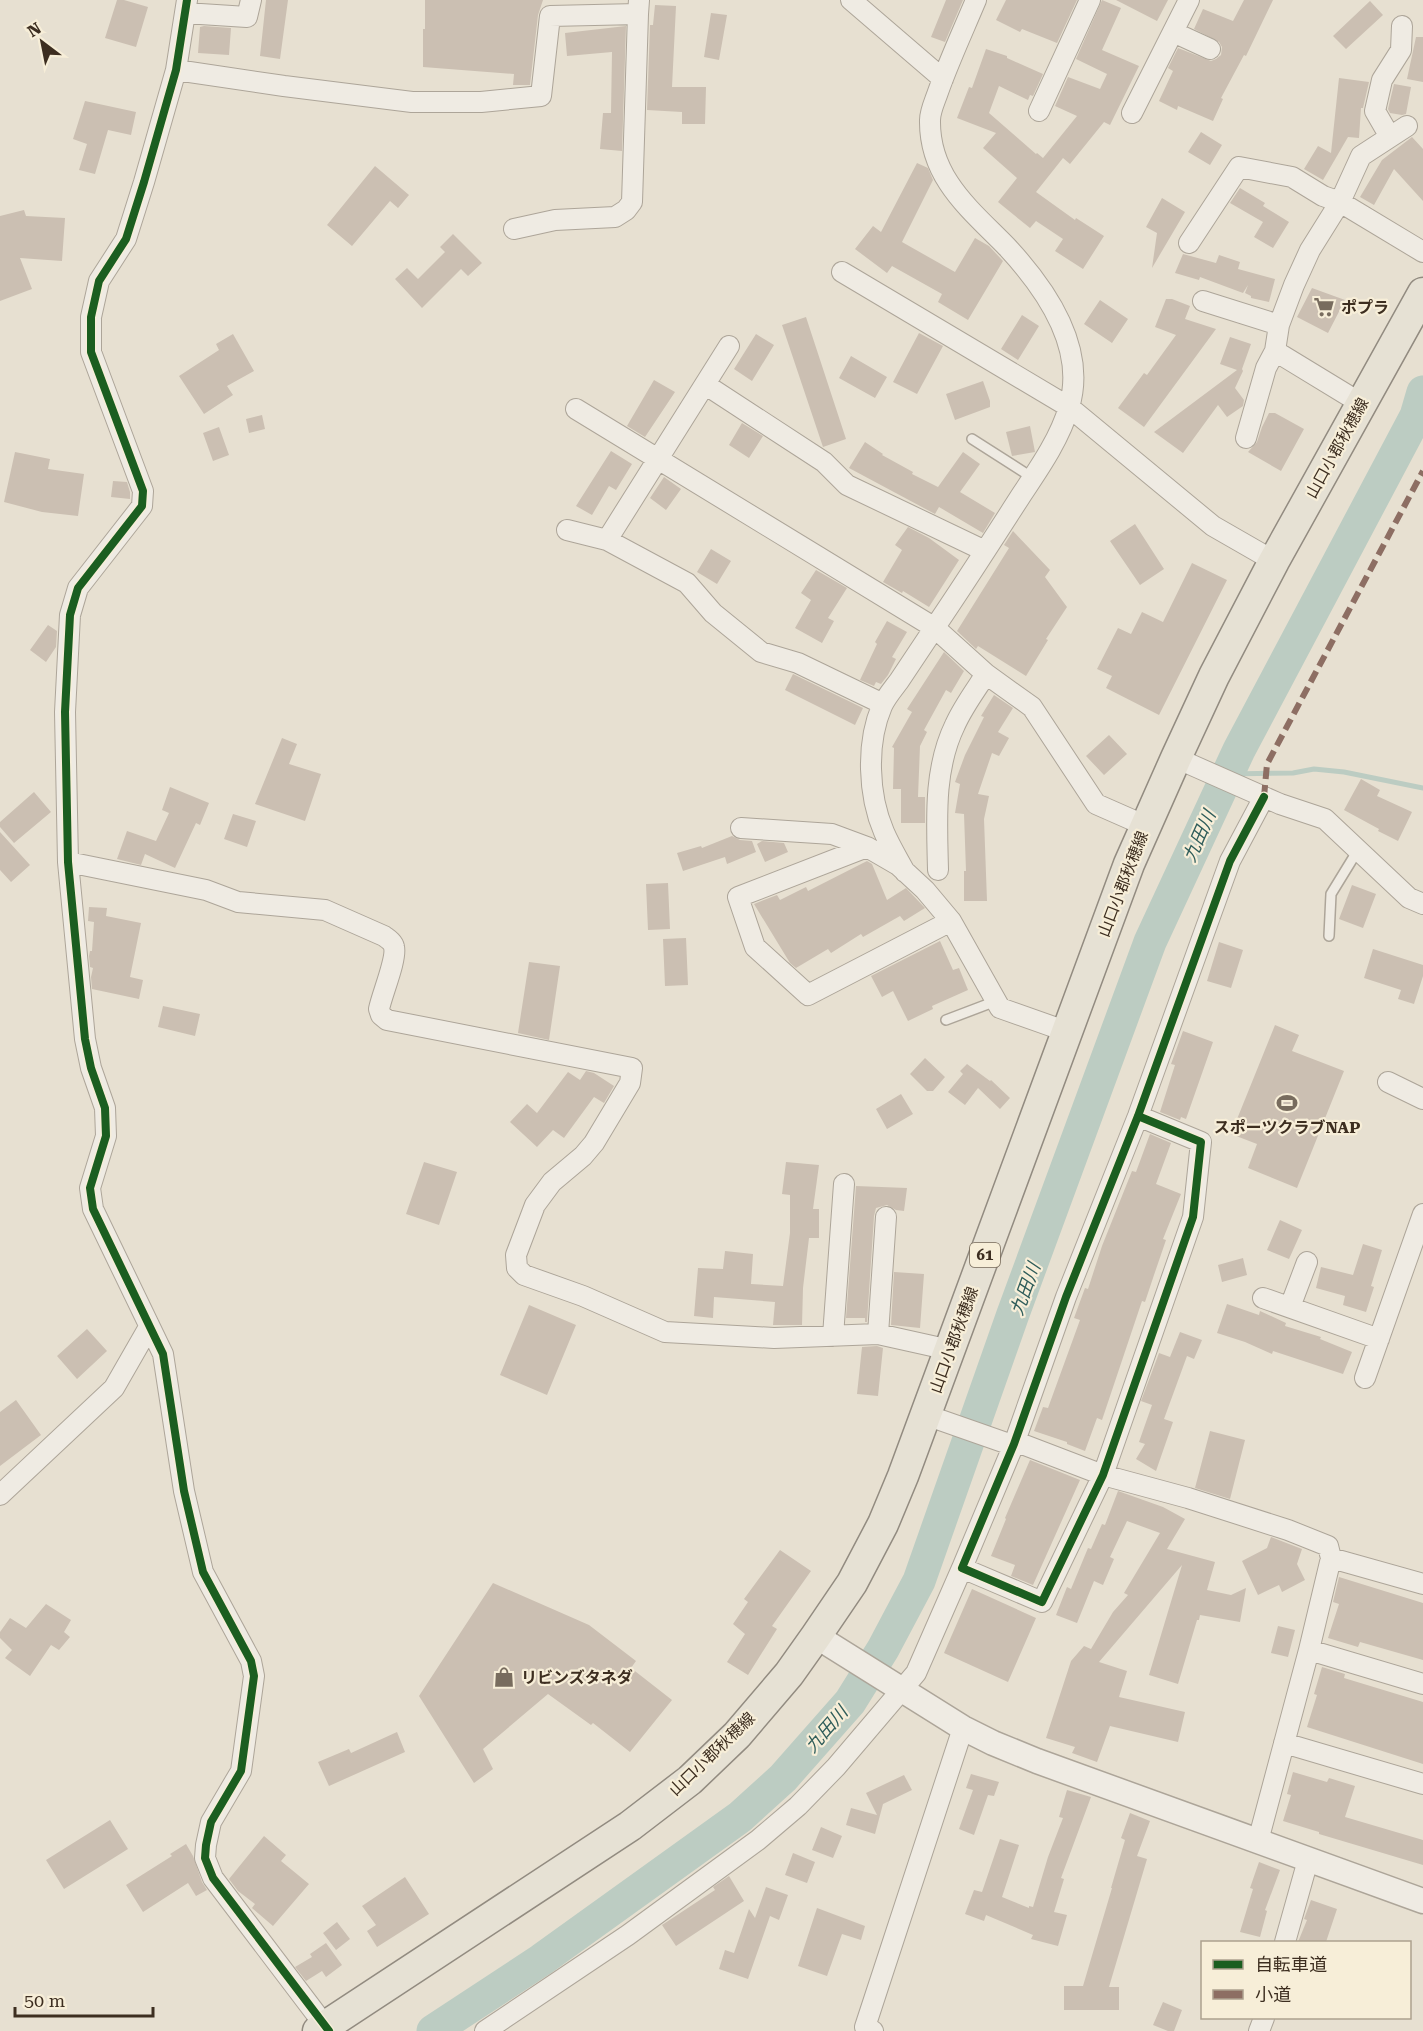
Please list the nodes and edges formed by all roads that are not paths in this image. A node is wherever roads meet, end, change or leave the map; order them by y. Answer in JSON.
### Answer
{"nodes":[{"id":1,"x":851,"y":0,"type":"edge"},
{"id":2,"x":976,"y":0,"type":"edge"},
{"id":3,"x":1090,"y":0,"type":"edge"},
{"id":4,"x":1189,"y":0,"type":"edge"},
{"id":5,"x":186,"y":7,"type":"edge"},
{"id":6,"x":639,"y":7,"type":"edge"},
{"id":7,"x":254,"y":11,"type":"edge"},
{"id":8,"x":1402,"y":26,"type":"dead end"},
{"id":9,"x":1173,"y":32,"type":"junction"},
{"id":10,"x":1210,"y":50,"type":"dead end"},
{"id":11,"x":177,"y":70,"type":"junction"},
{"id":12,"x":943,"y":80,"type":"junction"},
{"id":13,"x":1040,"y":111,"type":"dead end"},
{"id":14,"x":1132,"y":113,"type":"dead end"},
{"id":15,"x":1407,"y":126,"type":"dead end"},
{"id":16,"x":1390,"y":137,"type":"junction"},
{"id":17,"x":1340,"y":202,"type":"junction"},
{"id":18,"x":514,"y":229,"type":"dead end"},
{"id":19,"x":1189,"y":243,"type":"dead end"},
{"id":20,"x":1423,"y":252,"type":"edge"},
{"id":21,"x":842,"y":272,"type":"dead end"},
{"id":22,"x":1423,"y":293,"type":"edge"},
{"id":23,"x":1203,"y":300,"type":"dead end"},
{"id":24,"x":1279,"y":325,"type":"junction"},
{"id":25,"x":729,"y":346,"type":"dead end"},
{"id":26,"x":1275,"y":351,"type":"junction"},
{"id":27,"x":706,"y":385,"type":"junction"},
{"id":28,"x":1362,"y":404,"type":"junction"},
{"id":29,"x":1070,"y":407,"type":"junction"},
{"id":30,"x":576,"y":410,"type":"dead end"},
{"id":31,"x":1245,"y":438,"type":"dead end"},
{"id":32,"x":972,"y":440,"type":"dead end"},
{"id":33,"x":656,"y":460,"type":"junction"},
{"id":34,"x":1033,"y":478,"type":"junction"},
{"id":35,"x":567,"y":530,"type":"dead end"},
{"id":36,"x":607,"y":540,"type":"junction"},
{"id":37,"x":985,"y":551,"type":"junction"},
{"id":38,"x":1274,"y":561,"type":"junction"},
{"id":39,"x":935,"y":628,"type":"junction"},
{"id":40,"x":986,"y":674,"type":"junction"},
{"id":41,"x":883,"y":704,"type":"junction"},
{"id":42,"x":1185,"y":762,"type":"junction"},
{"id":43,"x":1258,"y":794,"type":"junction"},
{"id":44,"x":1146,"y":826,"type":"junction"},
{"id":45,"x":741,"y":828,"type":"dead end"},
{"id":46,"x":867,"y":847,"type":"junction"},
{"id":47,"x":1358,"y":850,"type":"junction"},
{"id":48,"x":68,"y":862,"type":"junction"},
{"id":49,"x":938,"y":870,"type":"dead end"},
{"id":50,"x":905,"y":872,"type":"junction"},
{"id":51,"x":1423,"y":904,"type":"edge"},
{"id":52,"x":951,"y":921,"type":"junction"},
{"id":53,"x":1329,"y":936,"type":"dead end"},
{"id":54,"x":996,"y":1001,"type":"junction"},
{"id":55,"x":946,"y":1020,"type":"dead end"},
{"id":56,"x":1068,"y":1032,"type":"junction"},
{"id":57,"x":1388,"y":1082,"type":"dead end"},
{"id":58,"x":1423,"y":1099,"type":"edge"},
{"id":59,"x":1138,"y":1116,"type":"junction"},
{"id":60,"x":844,"y":1184,"type":"dead end"},
{"id":61,"x":1423,"y":1215,"type":"edge"},
{"id":62,"x":886,"y":1217,"type":"dead end"},
{"id":63,"x":1307,"y":1262,"type":"dead end"},
{"id":64,"x":1263,"y":1298,"type":"dead end"},
{"id":65,"x":1290,"y":1307,"type":"junction"},
{"id":66,"x":150,"y":1328,"type":"junction"},
{"id":67,"x":878,"y":1334,"type":"junction"},
{"id":68,"x":833,"y":1336,"type":"junction"},
{"id":69,"x":1379,"y":1339,"type":"junction"},
{"id":70,"x":950,"y":1350,"type":"junction"},
{"id":71,"x":1365,"y":1378,"type":"dead end"},
{"id":72,"x":936,"y":1419,"type":"junction"},
{"id":73,"x":1010,"y":1443,"type":"junction"},
{"id":74,"x":1103,"y":1475,"type":"junction"},
{"id":75,"x":0,"y":1495,"type":"edge"},
{"id":76,"x":1331,"y":1558,"type":"junction"},
{"id":77,"x":962,"y":1568,"type":"junction"},
{"id":78,"x":1423,"y":1584,"type":"edge"},
{"id":79,"x":829,"y":1643,"type":"junction"},
{"id":80,"x":1309,"y":1650,"type":"junction"},
{"id":81,"x":1423,"y":1684,"type":"edge"},
{"id":82,"x":900,"y":1689,"type":"junction"},
{"id":83,"x":963,"y":1728,"type":"junction"},
{"id":84,"x":1284,"y":1743,"type":"junction"},
{"id":85,"x":1423,"y":1784,"type":"edge"},
{"id":86,"x":1258,"y":1841,"type":"junction"},
{"id":87,"x":1308,"y":1860,"type":"junction"},
{"id":88,"x":1423,"y":1901,"type":"edge"},
{"id":89,"x":1285,"y":1941,"type":"edge"},
{"id":90,"x":324,"y":2029,"type":"edge"},
{"id":91,"x":485,"y":2031,"type":"edge"},
{"id":92,"x":873,"y":2031,"type":"edge"}],
"edges":[{"from":1,"to":12,"type":"street"},
{"from":2,"to":12,"type":"street"},
{"from":3,"to":13,"type":"street"},
{"from":4,"to":9,"type":"street"},
{"from":5,"to":7,"type":"street"},
{"from":5,"to":11,"type":"street"},
{"from":6,"to":11,"type":"street"},
{"from":6,"to":18,"type":"street"},
{"from":8,"to":16,"type":"street"},
{"from":9,"to":10,"type":"street"},
{"from":9,"to":14,"type":"street"},
{"from":11,"to":48,"type":"street"},
{"from":12,"to":29,"type":"street"},
{"from":15,"to":16,"type":"street"},
{"from":16,"to":17,"type":"street"},
{"from":17,"to":19,"type":"street"},
{"from":17,"to":20,"type":"street"},
{"from":17,"to":24,"type":"street"},
{"from":21,"to":29,"type":"street"},
{"from":22,"to":28,"type":"main road","name":"山口小郡秋穂線","number":"61"},
{"from":23,"to":24,"type":"street"},
{"from":24,"to":26,"type":"street"},
{"from":25,"to":27,"type":"street"},
{"from":26,"to":28,"type":"street"},
{"from":26,"to":31,"type":"street"},
{"from":27,"to":33,"type":"street"},
{"from":27,"to":37,"type":"street"},
{"from":28,"to":38,"type":"main road","name":"山口小郡秋穂線","number":"61"},
{"from":29,"to":34,"type":"street"},
{"from":29,"to":38,"type":"street"},
{"from":30,"to":33,"type":"street"},
{"from":32,"to":34,"type":"lane"},
{"from":33,"to":36,"type":"street"},
{"from":33,"to":39,"type":"street"},
{"from":34,"to":37,"type":"street"},
{"from":35,"to":36,"type":"street"},
{"from":36,"to":41,"type":"street"},
{"from":37,"to":39,"type":"street"},
{"from":38,"to":42,"type":"main road","name":"山口小郡秋穂線","number":"61"},
{"from":39,"to":40,"type":"street"},
{"from":39,"to":41,"type":"street"},
{"from":40,"to":44,"type":"street"},
{"from":40,"to":49,"type":"street"},
{"from":41,"to":50,"type":"street"},
{"from":42,"to":43,"type":"street"},
{"from":42,"to":44,"type":"main road","name":"山口小郡秋穂線","number":"61"},
{"from":43,"to":47,"type":"street"},
{"from":43,"to":59,"type":"street"},
{"from":44,"to":56,"type":"main road","name":"山口小郡秋穂線","number":"61"},
{"from":45,"to":46,"type":"street"},
{"from":46,"to":50,"type":"street"},
{"from":46,"to":52,"type":"street"},
{"from":47,"to":51,"type":"street"},
{"from":47,"to":53,"type":"lane"},
{"from":48,"to":66,"type":"street"},
{"from":48,"to":68,"type":"street"},
{"from":50,"to":52,"type":"street"},
{"from":52,"to":54,"type":"street"},
{"from":54,"to":55,"type":"lane"},
{"from":54,"to":56,"type":"street"},
{"from":56,"to":70,"type":"main road","name":"山口小郡秋穂線","number":"61"},
{"from":57,"to":58,"type":"street"},
{"from":59,"to":73,"type":"street"},
{"from":59,"to":74,"type":"street"},
{"from":60,"to":68,"type":"street"},
{"from":61,"to":69,"type":"street"},
{"from":62,"to":67,"type":"street"},
{"from":63,"to":65,"type":"street"},
{"from":64,"to":65,"type":"street"},
{"from":65,"to":69,"type":"street"},
{"from":66,"to":75,"type":"street"},
{"from":66,"to":90,"type":"street"},
{"from":67,"to":68,"type":"street"},
{"from":67,"to":70,"type":"street"},
{"from":69,"to":71,"type":"street"},
{"from":70,"to":72,"type":"main road","name":"山口小郡秋穂線","number":"61"},
{"from":72,"to":73,"type":"street"},
{"from":72,"to":79,"type":"main road","name":"山口小郡秋穂線","number":"61"},
{"from":73,"to":74,"type":"street"},
{"from":73,"to":77,"type":"street"},
{"from":74,"to":76,"type":"street"},
{"from":74,"to":77,"type":"street"},
{"from":76,"to":78,"type":"street"},
{"from":76,"to":80,"type":"street"},
{"from":77,"to":82,"type":"street"},
{"from":79,"to":82,"type":"street"},
{"from":79,"to":90,"type":"main road","name":"山口小郡秋穂線","number":"61"},
{"from":80,"to":81,"type":"street"},
{"from":80,"to":84,"type":"street"},
{"from":82,"to":83,"type":"street"},
{"from":82,"to":91,"type":"street"},
{"from":83,"to":86,"type":"street"},
{"from":83,"to":92,"type":"street"},
{"from":84,"to":85,"type":"street"},
{"from":84,"to":86,"type":"street"},
{"from":86,"to":87,"type":"street"},
{"from":87,"to":88,"type":"street"},
{"from":87,"to":89,"type":"street"}]}
